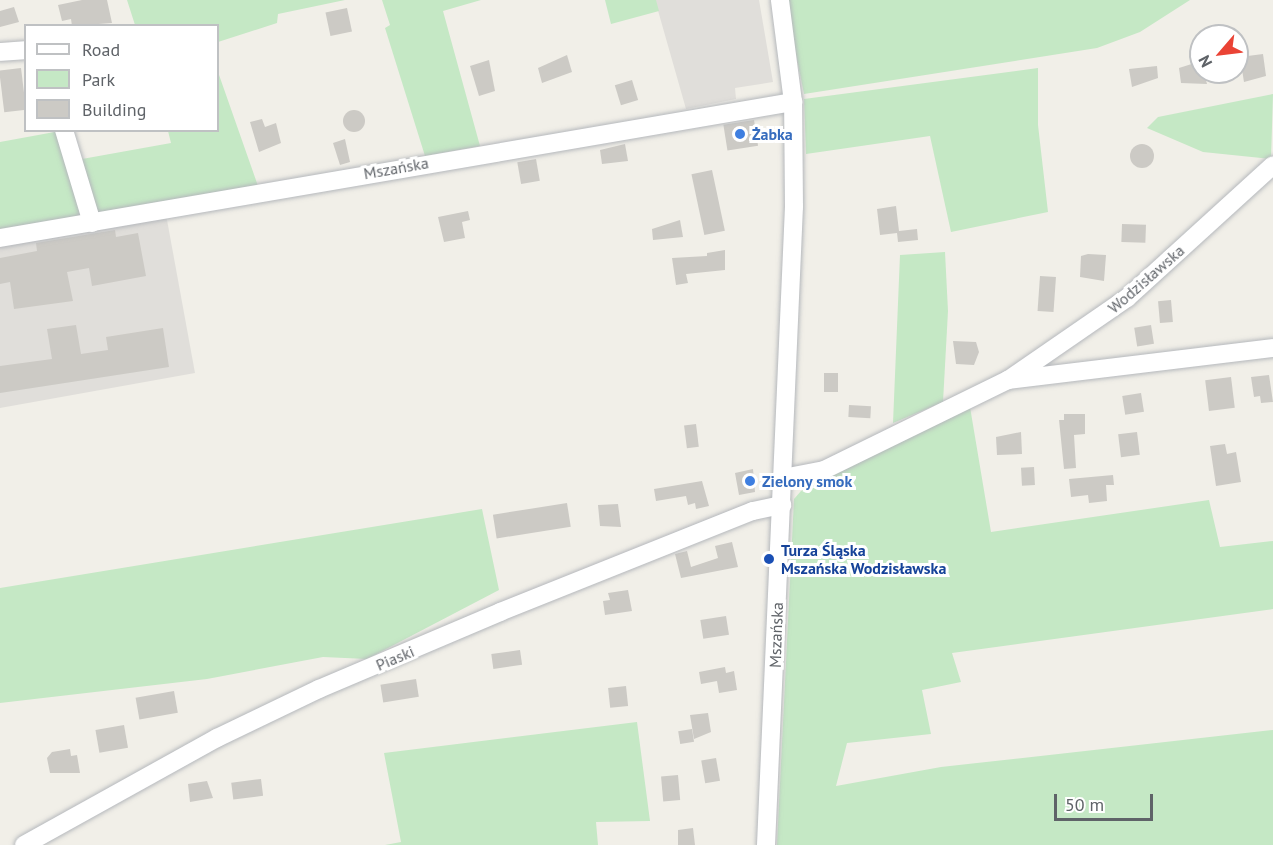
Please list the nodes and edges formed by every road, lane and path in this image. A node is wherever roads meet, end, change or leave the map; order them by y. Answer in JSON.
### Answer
{"nodes":[{"id":1,"x":780,"y":0,"type":"edge"},
{"id":2,"x":24,"y":50,"type":"edge"},
{"id":3,"x":0,"y":52,"type":"edge"},
{"id":4,"x":793,"y":102,"type":"junction"},
{"id":5,"x":65,"y":132,"type":"edge"},
{"id":6,"x":1273,"y":165,"type":"edge"},
{"id":7,"x":92,"y":223,"type":"junction"},
{"id":8,"x":0,"y":238,"type":"edge"},
{"id":9,"x":1273,"y":348,"type":"edge"},
{"id":10,"x":1008,"y":380,"type":"junction"},
{"id":11,"x":783,"y":478,"type":"junction"},
{"id":12,"x":782,"y":505,"type":"junction"},
{"id":13,"x":24,"y":845,"type":"edge"},
{"id":14,"x":766,"y":845,"type":"edge"}],
"edges":[{"from":1,"to":4,"type":"street","name":"Mszańska"},
{"from":2,"to":3,"type":"street"},
{"from":4,"to":7,"type":"street","name":"Mszańska"},
{"from":4,"to":11,"type":"street","name":"Mszańska"},
{"from":5,"to":7,"type":"street"},
{"from":6,"to":10,"type":"street","name":"Wodzisławska"},
{"from":7,"to":8,"type":"street","name":"Mszańska"},
{"from":9,"to":10,"type":"street","name":"Wodzisławska"},
{"from":10,"to":11,"type":"street","name":"Wodzisławska"},
{"from":11,"to":12,"type":"street","name":"Mszańska"},
{"from":12,"to":13,"type":"street","name":"Piaski"},
{"from":12,"to":14,"type":"street","name":"Mszańska"}]}
